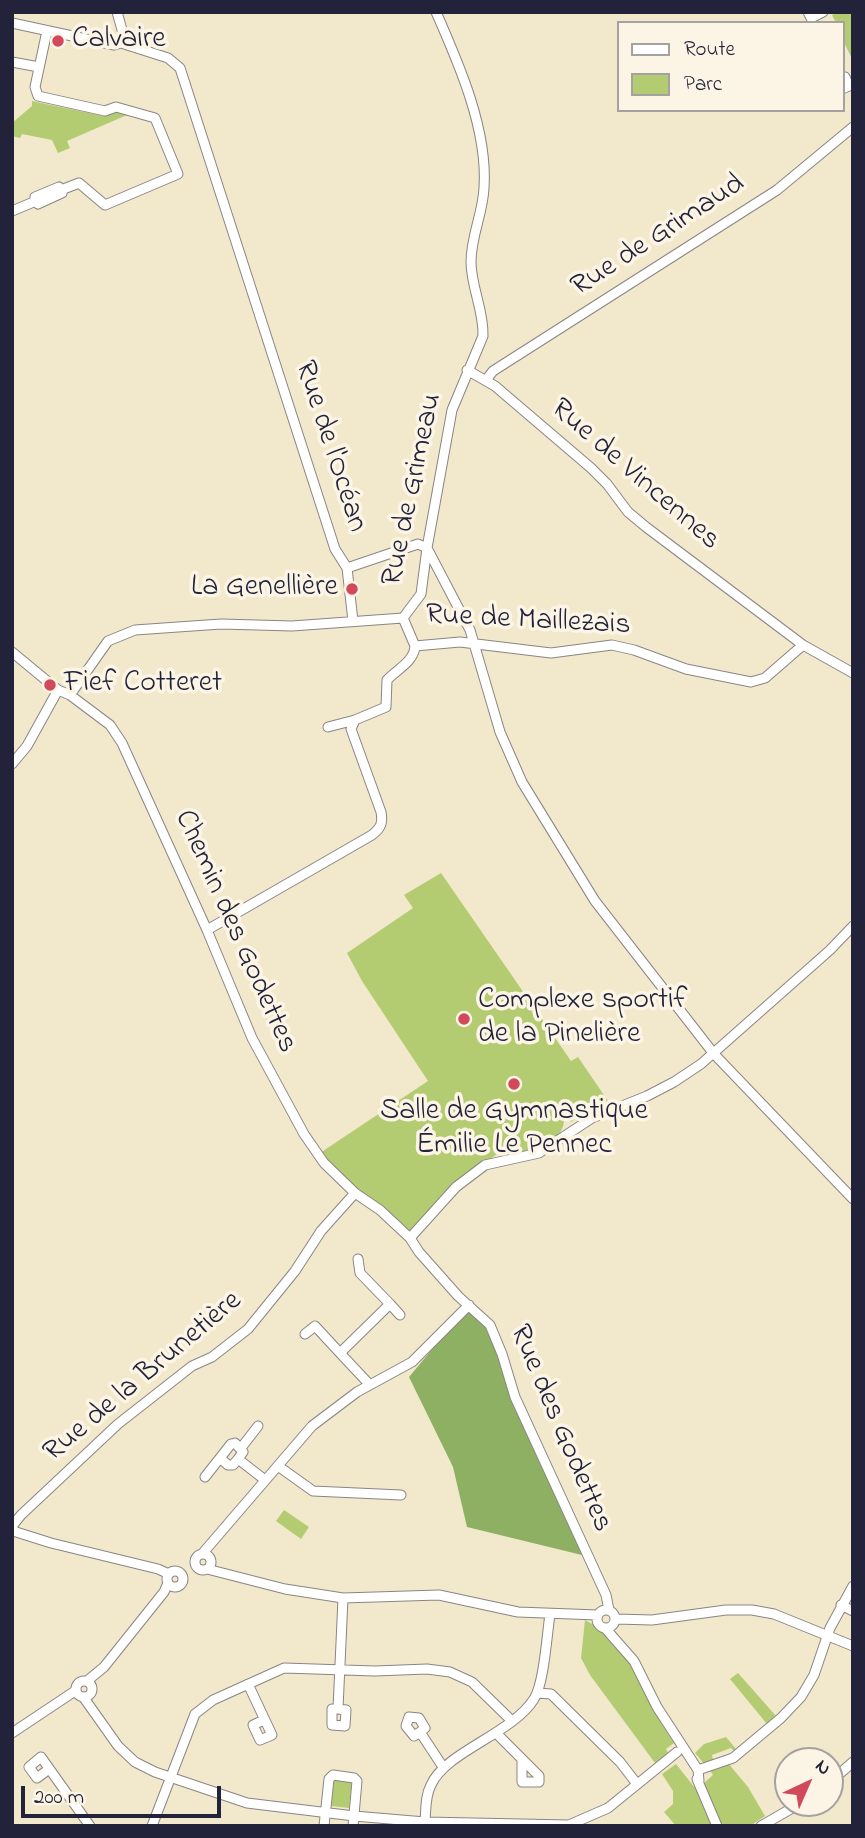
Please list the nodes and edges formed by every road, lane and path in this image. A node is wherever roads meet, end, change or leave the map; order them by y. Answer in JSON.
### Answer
{"nodes":[{"id":1,"x":117,"y":12,"type":"edge"},
{"id":2,"x":436,"y":12,"type":"edge"},
{"id":3,"x":808,"y":12,"type":"edge"},
{"id":4,"x":822,"y":12,"type":"edge"},
{"id":5,"x":12,"y":23,"type":"edge"},
{"id":6,"x":47,"y":31,"type":"junction"},
{"id":7,"x":121,"y":43,"type":"junction"},
{"id":8,"x":12,"y":62,"type":"edge"},
{"id":9,"x":39,"y":67,"type":"junction"},
{"id":10,"x":853,"y":127,"type":"edge"},
{"id":11,"x":174,"y":164,"type":"junction"},
{"id":12,"x":168,"y":178,"type":"junction"},
{"id":13,"x":12,"y":211,"type":"edge"},
{"id":14,"x":467,"y":370,"type":"junction"},
{"id":15,"x":486,"y":380,"type":"junction"},
{"id":16,"x":427,"y":548,"type":"junction"},
{"id":17,"x":347,"y":568,"type":"junction"},
{"id":18,"x":403,"y":618,"type":"junction"},
{"id":19,"x":353,"y":621,"type":"junction"},
{"id":20,"x":475,"y":643,"type":"junction"},
{"id":21,"x":803,"y":645,"type":"junction"},
{"id":22,"x":415,"y":646,"type":"junction"},
{"id":23,"x":12,"y":652,"type":"edge"},
{"id":24,"x":853,"y":673,"type":"edge"},
{"id":25,"x":58,"y":690,"type":"junction"},
{"id":26,"x":70,"y":695,"type":"junction"},
{"id":27,"x":355,"y":720,"type":"junction"},
{"id":28,"x":328,"y":727,"type":"dead end"},
{"id":29,"x":12,"y":764,"type":"edge"},
{"id":30,"x":853,"y":926,"type":"edge"},
{"id":31,"x":207,"y":930,"type":"junction"},
{"id":32,"x":714,"y":1054,"type":"junction"},
{"id":33,"x":355,"y":1193,"type":"junction"},
{"id":34,"x":853,"y":1199,"type":"edge"},
{"id":35,"x":410,"y":1238,"type":"junction"},
{"id":36,"x":358,"y":1258,"type":"dead end"},
{"id":37,"x":390,"y":1304,"type":"junction"},
{"id":38,"x":469,"y":1305,"type":"junction"},
{"id":39,"x":400,"y":1315,"type":"dead end"},
{"id":40,"x":305,"y":1334,"type":"dead end"},
{"id":41,"x":340,"y":1353,"type":"junction"},
{"id":42,"x":370,"y":1385,"type":"junction"},
{"id":43,"x":258,"y":1426,"type":"dead end"},
{"id":44,"x":241,"y":1448,"type":"junction"},
{"id":45,"x":220,"y":1458,"type":"junction"},
{"id":46,"x":237,"y":1459,"type":"junction"},
{"id":47,"x":278,"y":1466,"type":"junction"},
{"id":48,"x":205,"y":1477,"type":"dead end"},
{"id":49,"x":265,"y":1480,"type":"junction"},
{"id":50,"x":401,"y":1495,"type":"dead end"},
{"id":51,"x":13,"y":1531,"type":"edge"},
{"id":52,"x":203,"y":1561,"type":"junction"},
{"id":53,"x":172,"y":1581,"type":"junction"},
{"id":54,"x":853,"y":1586,"type":"edge"},
{"id":55,"x":343,"y":1598,"type":"junction"},
{"id":56,"x":841,"y":1605,"type":"junction"},
{"id":57,"x":609,"y":1610,"type":"junction"},
{"id":58,"x":853,"y":1611,"type":"edge"},
{"id":59,"x":550,"y":1614,"type":"junction"},
{"id":60,"x":598,"y":1617,"type":"junction"},
{"id":61,"x":611,"y":1624,"type":"junction"},
{"id":62,"x":829,"y":1636,"type":"junction"},
{"id":63,"x":853,"y":1646,"type":"edge"},
{"id":64,"x":340,"y":1670,"type":"junction"},
{"id":65,"x":541,"y":1671,"type":"junction"},
{"id":66,"x":248,"y":1684,"type":"junction"},
{"id":67,"x":85,"y":1691,"type":"junction"},
{"id":68,"x":537,"y":1693,"type":"junction"},
{"id":69,"x":551,"y":1694,"type":"junction"},
{"id":70,"x":338,"y":1709,"type":"dead end"},
{"id":71,"x":264,"y":1720,"type":"dead end"},
{"id":72,"x":512,"y":1721,"type":"junction"},
{"id":73,"x":420,"y":1732,"type":"dead end"},
{"id":74,"x":496,"y":1733,"type":"junction"},
{"id":75,"x":12,"y":1734,"type":"edge"},
{"id":76,"x":679,"y":1749,"type":"junction"},
{"id":77,"x":522,"y":1759,"type":"dead end"},
{"id":78,"x":443,"y":1767,"type":"junction"},
{"id":79,"x":49,"y":1769,"type":"junction"},
{"id":80,"x":699,"y":1776,"type":"junction"},
{"id":81,"x":170,"y":1778,"type":"junction"},
{"id":82,"x":637,"y":1784,"type":"junction"},
{"id":83,"x":325,"y":1813,"type":"junction"},
{"id":84,"x":777,"y":1817,"type":"edge"},
{"id":85,"x":353,"y":1821,"type":"edge"},
{"id":86,"x":425,"y":1822,"type":"junction"},
{"id":87,"x":715,"y":1823,"type":"edge"},
{"id":88,"x":90,"y":1826,"type":"edge"},
{"id":89,"x":152,"y":1826,"type":"edge"},
{"id":90,"x":324,"y":1826,"type":"edge"},
{"id":91,"x":569,"y":1826,"type":"edge"},
{"id":92,"x":761,"y":1826,"type":"edge"}],
"edges":[{"from":1,"to":7,"type":"street"},
{"from":2,"to":14,"type":"street","name":"Rue de Grimeau"},
{"from":3,"to":4,"type":"street"},
{"from":5,"to":6,"type":"street","name":"Rue de l'Océan"},
{"from":6,"to":7,"type":"street","name":"Rue de l'Océan"},
{"from":6,"to":9,"type":"street"},
{"from":7,"to":17,"type":"street","name":"Rue de l'Océan"},
{"from":8,"to":9,"type":"street"},
{"from":9,"to":11,"type":"street"},
{"from":10,"to":15,"type":"street","name":"Rue de Grimaud"},
{"from":11,"to":12,"type":"street"},
{"from":11,"to":12,"type":"street"},
{"from":12,"to":13,"type":"street"},
{"from":14,"to":15,"type":"street","name":"Rue de Vincennes"},
{"from":14,"to":16,"type":"street","name":"Rue de Grimeau"},
{"from":15,"to":21,"type":"street","name":"Rue de Vincennes"},
{"from":16,"to":17,"type":"street","name":"Rue de l'Océan"},
{"from":16,"to":18,"type":"street","name":"Rue de Grimeau"},
{"from":16,"to":20,"type":"street"},
{"from":17,"to":19,"type":"street"},
{"from":18,"to":19,"type":"street","name":"Rue de Maillezais"},
{"from":18,"to":22,"type":"street","name":"Rue de Maillezais"},
{"from":19,"to":26,"type":"street","name":"Rue de Maillezais"},
{"from":20,"to":21,"type":"street","name":"Rue de Maillezais"},
{"from":20,"to":22,"type":"street","name":"Rue de Maillezais"},
{"from":20,"to":32,"type":"street"},
{"from":21,"to":24,"type":"street"},
{"from":22,"to":27,"type":"street"},
{"from":23,"to":25,"type":"street"},
{"from":25,"to":26,"type":"street"},
{"from":25,"to":29,"type":"street"},
{"from":26,"to":31,"type":"street","name":"Chemin des Godettes"},
{"from":27,"to":28,"type":"street"},
{"from":27,"to":31,"type":"street"},
{"from":30,"to":32,"type":"street"},
{"from":31,"to":33,"type":"street","name":"Chemin des Godettes"},
{"from":32,"to":34,"type":"street"},
{"from":32,"to":35,"type":"street"},
{"from":33,"to":35,"type":"street","name":"Rue des Godettes"},
{"from":33,"to":51,"type":"street","name":"Rue de la Brunetière"},
{"from":35,"to":38,"type":"street","name":"Rue des Godettes"},
{"from":36,"to":37,"type":"street"},
{"from":37,"to":39,"type":"street"},
{"from":37,"to":41,"type":"street"},
{"from":38,"to":42,"type":"street"},
{"from":38,"to":57,"type":"street","name":"Rue des Godettes"},
{"from":40,"to":41,"type":"street"},
{"from":41,"to":42,"type":"street"},
{"from":42,"to":47,"type":"street"},
{"from":43,"to":44,"type":"street"},
{"from":44,"to":45,"type":"street"},
{"from":44,"to":46,"type":"street"},
{"from":45,"to":46,"type":"street"},
{"from":45,"to":48,"type":"street"},
{"from":46,"to":49,"type":"street"},
{"from":47,"to":49,"type":"street"},
{"from":47,"to":50,"type":"street"},
{"from":49,"to":52,"type":"street"},
{"from":51,"to":53,"type":"street"},
{"from":52,"to":53,"type":"street"},
{"from":52,"to":55,"type":"street"},
{"from":53,"to":67,"type":"street"},
{"from":54,"to":56,"type":"street"},
{"from":55,"to":59,"type":"street"},
{"from":55,"to":64,"type":"street"},
{"from":56,"to":58,"type":"street"},
{"from":56,"to":62,"type":"street"},
{"from":57,"to":60,"type":"street"},
{"from":57,"to":61,"type":"street"},
{"from":59,"to":60,"type":"street"},
{"from":59,"to":65,"type":"street"},
{"from":60,"to":61,"type":"street"},
{"from":61,"to":62,"type":"street"},
{"from":61,"to":76,"type":"street"},
{"from":62,"to":63,"type":"street"},
{"from":62,"to":80,"type":"street"},
{"from":64,"to":66,"type":"street"},
{"from":64,"to":70,"type":"street"},
{"from":64,"to":72,"type":"street"},
{"from":65,"to":68,"type":"street"},
{"from":65,"to":69,"type":"street"},
{"from":66,"to":71,"type":"street"},
{"from":66,"to":81,"type":"street"},
{"from":67,"to":75,"type":"street"},
{"from":67,"to":81,"type":"street"},
{"from":68,"to":69,"type":"street"},
{"from":68,"to":72,"type":"street"},
{"from":69,"to":82,"type":"street"},
{"from":72,"to":74,"type":"street"},
{"from":73,"to":78,"type":"street"},
{"from":74,"to":77,"type":"street"},
{"from":74,"to":78,"type":"street"},
{"from":76,"to":80,"type":"street"},
{"from":76,"to":82,"type":"street"},
{"from":78,"to":86,"type":"street"},
{"from":79,"to":79,"type":"street"},
{"from":79,"to":88,"type":"street"},
{"from":80,"to":87,"type":"street"},
{"from":81,"to":83,"type":"street"},
{"from":81,"to":89,"type":"street"},
{"from":82,"to":91,"type":"street"},
{"from":83,"to":85,"type":"street"},
{"from":83,"to":85,"type":"street"},
{"from":83,"to":90,"type":"street"},
{"from":84,"to":92,"type":"street"},
{"from":85,"to":86,"type":"street"},
{"from":86,"to":91,"type":"street"}]}
